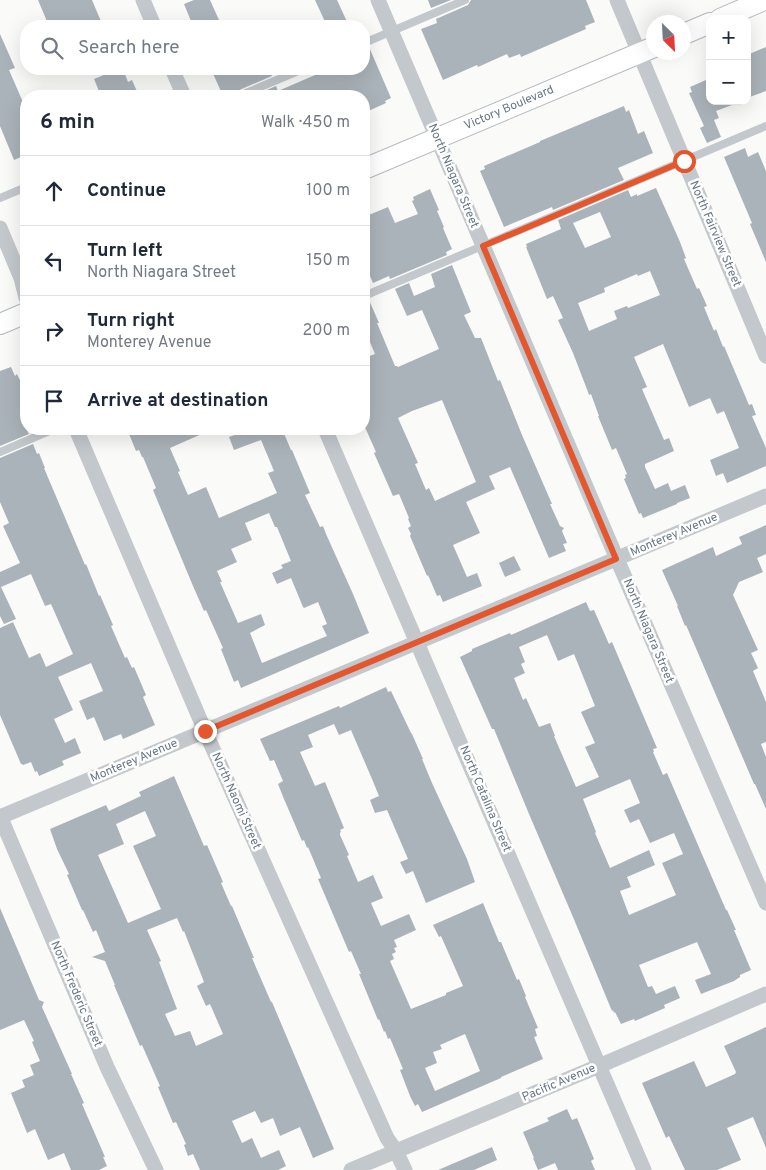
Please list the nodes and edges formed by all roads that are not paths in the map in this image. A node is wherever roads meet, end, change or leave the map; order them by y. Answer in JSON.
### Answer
{"nodes":[{"id":1,"x":143,"y":0,"type":"edge"},
{"id":2,"x":378,"y":0,"type":"edge"},
{"id":3,"x":465,"y":0,"type":"edge"},
{"id":4,"x":617,"y":0,"type":"edge"},
{"id":5,"x":764,"y":0,"type":"edge"},
{"id":6,"x":729,"y":15,"type":"edge"},
{"id":7,"x":151,"y":20,"type":"edge"},
{"id":8,"x":706,"y":25,"type":"edge"},
{"id":9,"x":391,"y":31,"type":"junction"},
{"id":10,"x":691,"y":31,"type":"edge"},
{"id":11,"x":370,"y":40,"type":"edge"},
{"id":12,"x":646,"y":48,"type":"edge"},
{"id":13,"x":646,"y":50,"type":"edge"},
{"id":14,"x":650,"y":60,"type":"edge"},
{"id":15,"x":175,"y":75,"type":"edge"},
{"id":16,"x":290,"y":75,"type":"edge"},
{"id":17,"x":181,"y":90,"type":"edge"},
{"id":18,"x":253,"y":90,"type":"edge"},
{"id":19,"x":766,"y":126,"type":"edge"},
{"id":20,"x":437,"y":138,"type":"junction"},
{"id":21,"x":684,"y":161,"type":"junction"},
{"id":22,"x":370,"y":166,"type":"edge"},
{"id":23,"x":20,"y":190,"type":"edge"},
{"id":24,"x":0,"y":198,"type":"edge"},
{"id":25,"x":0,"y":228,"type":"edge"},
{"id":26,"x":483,"y":246,"type":"junction"},
{"id":27,"x":20,"y":276,"type":"edge"},
{"id":28,"x":370,"y":293,"type":"edge"},
{"id":29,"x":20,"y":316,"type":"edge"},
{"id":30,"x":0,"y":324,"type":"edge"},
{"id":31,"x":766,"y":356,"type":"edge"},
{"id":32,"x":40,"y":435,"type":"edge"},
{"id":33,"x":79,"y":435,"type":"edge"},
{"id":34,"x":328,"y":435,"type":"edge"},
{"id":35,"x":0,"y":452,"type":"edge"},
{"id":36,"x":766,"y":496,"type":"edge"},
{"id":37,"x":616,"y":559,"type":"junction"},
{"id":38,"x":417,"y":642,"type":"junction"},
{"id":39,"x":205,"y":731,"type":"junction"},
{"id":40,"x":0,"y":817,"type":"edge"},
{"id":41,"x":766,"y":903,"type":"edge"},
{"id":42,"x":766,"y":994,"type":"edge"},
{"id":43,"x":599,"y":1066,"type":"junction"},
{"id":44,"x":396,"y":1151,"type":"junction"},
{"id":45,"x":156,"y":1170,"type":"edge"},
{"id":46,"x":351,"y":1170,"type":"edge"},
{"id":47,"x":405,"y":1170,"type":"edge"},
{"id":48,"x":644,"y":1170,"type":"edge"}],
"edges":[{"from":1,"to":7,"type":"street"},
{"from":2,"to":9,"type":"street","name":"North Niagara Street"},
{"from":3,"to":9,"type":"lane"},
{"from":4,"to":12,"type":"street","name":"North Fairview Street"},
{"from":5,"to":6,"type":"main road"},
{"from":8,"to":10,"type":"main road"},
{"from":9,"to":11,"type":"lane"},
{"from":9,"to":20,"type":"street","name":"North Niagara Street"},
{"from":13,"to":20,"type":"main road","name":"Victory Boulevard"},
{"from":14,"to":21,"type":"street","name":"North Fairview Street"},
{"from":15,"to":17,"type":"street"},
{"from":16,"to":18,"type":"lane"},
{"from":19,"to":21,"type":"lane"},
{"from":20,"to":22,"type":"main road","name":"Victory Boulevard"},
{"from":20,"to":26,"type":"street","name":"North Niagara Street"},
{"from":21,"to":26,"type":"lane"},
{"from":21,"to":31,"type":"street","name":"North Fairview Street"},
{"from":23,"to":24,"type":"lane"},
{"from":25,"to":27,"type":"street"},
{"from":26,"to":28,"type":"lane"},
{"from":26,"to":37,"type":"street","name":"North Niagara Street"},
{"from":29,"to":30,"type":"main road"},
{"from":32,"to":35,"type":"lane"},
{"from":33,"to":39,"type":"street","name":"North Naomi Street"},
{"from":34,"to":38,"type":"street","name":"North Catalina Street"},
{"from":36,"to":37,"type":"street","name":"Monterey Avenue"},
{"from":37,"to":38,"type":"street","name":"Monterey Avenue"},
{"from":37,"to":41,"type":"street","name":"North Niagara Street"},
{"from":38,"to":39,"type":"street","name":"Monterey Avenue"},
{"from":38,"to":43,"type":"street","name":"North Catalina Street"},
{"from":39,"to":40,"type":"street","name":"Monterey Avenue"},
{"from":39,"to":44,"type":"street","name":"North Naomi Street"},
{"from":40,"to":45,"type":"street","name":"North Frederic Street"},
{"from":42,"to":43,"type":"street","name":"Pacific Avenue"},
{"from":43,"to":44,"type":"street","name":"Pacific Avenue"},
{"from":43,"to":48,"type":"street","name":"North Catalina Street"},
{"from":44,"to":46,"type":"street","name":"Pacific Avenue"},
{"from":44,"to":47,"type":"street","name":"North Naomi Street"}]}
